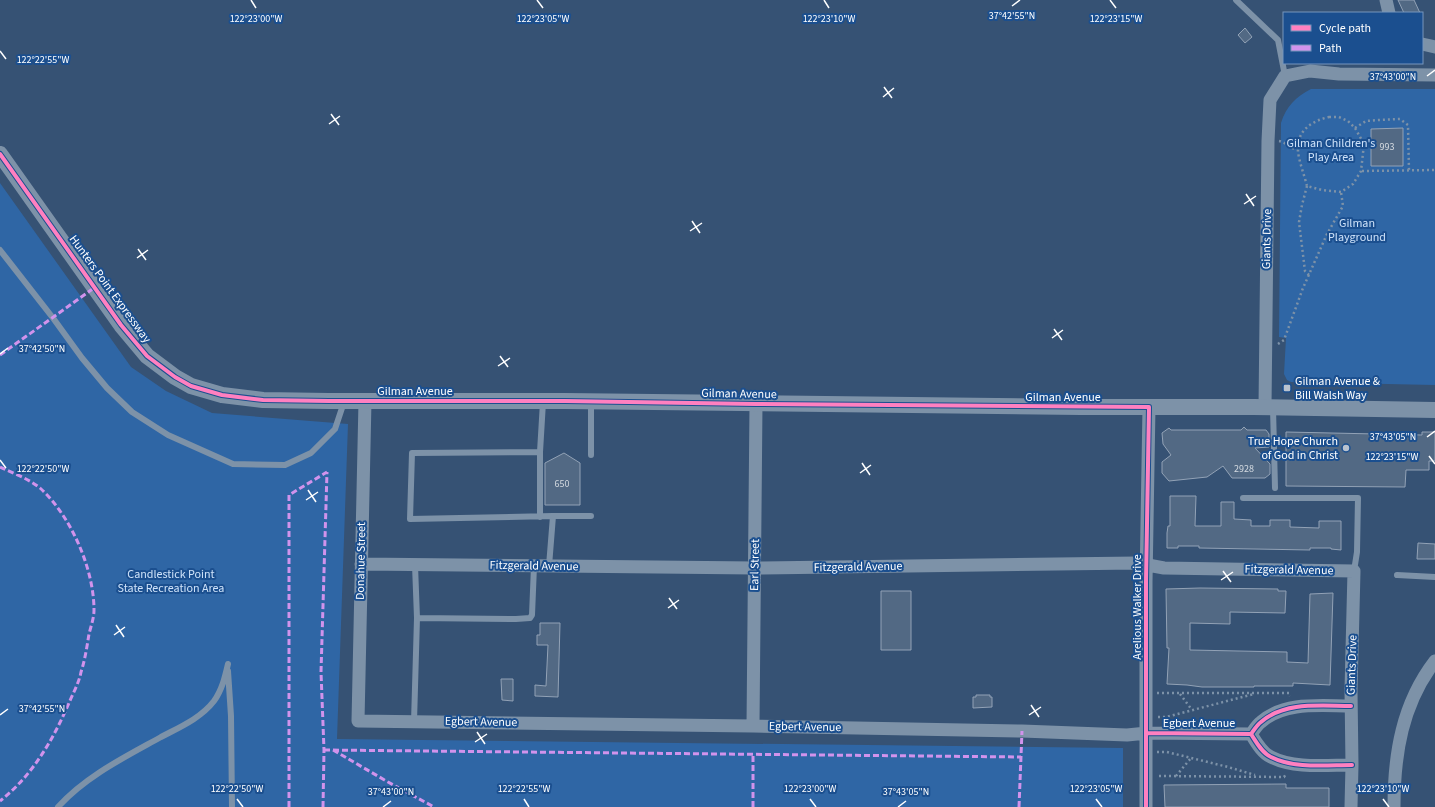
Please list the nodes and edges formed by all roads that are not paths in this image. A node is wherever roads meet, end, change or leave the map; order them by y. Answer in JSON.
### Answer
{"nodes":[{"id":1,"x":1236,"y":0,"type":"edge"},
{"id":2,"x":1386,"y":0,"type":"edge"},
{"id":3,"x":1389,"y":12,"type":"edge"},
{"id":4,"x":1423,"y":44,"type":"edge"},
{"id":5,"x":1435,"y":47,"type":"edge"},
{"id":6,"x":1435,"y":75,"type":"edge"},
{"id":7,"x":1285,"y":76,"type":"junction"},
{"id":8,"x":0,"y":154,"type":"edge"},
{"id":9,"x":0,"y":250,"type":"edge"},
{"id":10,"x":337,"y":401,"type":"junction"},
{"id":11,"x":365,"y":401,"type":"junction"},
{"id":12,"x":543,"y":402,"type":"junction"},
{"id":13,"x":591,"y":402,"type":"junction"},
{"id":14,"x":756,"y":404,"type":"junction"},
{"id":15,"x":1149,"y":407,"type":"junction"},
{"id":16,"x":1269,"y":407,"type":"junction"},
{"id":17,"x":1435,"y":410,"type":"edge"},
{"id":18,"x":540,"y":452,"type":"junction"},
{"id":19,"x":591,"y":455,"type":"dead end"},
{"id":20,"x":1275,"y":488,"type":"dead end"},
{"id":21,"x":1243,"y":498,"type":"dead end"},
{"id":22,"x":552,"y":516,"type":"junction"},
{"id":23,"x":591,"y":516,"type":"dead end"},
{"id":24,"x":540,"y":517,"type":"junction"},
{"id":25,"x":361,"y":564,"type":"junction"},
{"id":26,"x":415,"y":565,"type":"junction"},
{"id":27,"x":1147,"y":565,"type":"junction"},
{"id":28,"x":534,"y":566,"type":"junction"},
{"id":29,"x":549,"y":566,"type":"junction"},
{"id":30,"x":755,"y":568,"type":"junction"},
{"id":31,"x":1354,"y":571,"type":"junction"},
{"id":32,"x":1397,"y":575,"type":"dead end"},
{"id":33,"x":1435,"y":577,"type":"edge"},
{"id":34,"x":417,"y":618,"type":"junction"},
{"id":35,"x":1435,"y":661,"type":"edge"},
{"id":36,"x":1351,"y":706,"type":"junction"},
{"id":37,"x":358,"y":721,"type":"joint"},
{"id":38,"x":414,"y":722,"type":"junction"},
{"id":39,"x":753,"y":726,"type":"junction"},
{"id":40,"x":1147,"y":733,"type":"junction"},
{"id":41,"x":1251,"y":734,"type":"junction"},
{"id":42,"x":1352,"y":765,"type":"junction"},
{"id":43,"x":58,"y":807,"type":"edge"},
{"id":44,"x":232,"y":807,"type":"edge"},
{"id":45,"x":1146,"y":807,"type":"edge"},
{"id":46,"x":1351,"y":807,"type":"edge"},
{"id":47,"x":1394,"y":807,"type":"edge"}],
"edges":[{"from":1,"to":7,"type":"lane"},
{"from":2,"to":3,"type":"street"},
{"from":4,"to":5,"type":"street"},
{"from":6,"to":7,"type":"street"},
{"from":7,"to":16,"type":"street","name":"Giants Drive"},
{"from":8,"to":10,"type":"street","name":"Hunters Point Expressway"},
{"from":9,"to":10,"type":"lane"},
{"from":10,"to":11,"type":"street","name":"Gilman Avenue"},
{"from":11,"to":12,"type":"street","name":"Gilman Avenue"},
{"from":11,"to":25,"type":"street","name":"Donahue Street"},
{"from":12,"to":13,"type":"street","name":"Gilman Avenue"},
{"from":12,"to":18,"type":"lane"},
{"from":13,"to":14,"type":"street","name":"Gilman Avenue"},
{"from":13,"to":19,"type":"lane"},
{"from":14,"to":15,"type":"street","name":"Gilman Avenue"},
{"from":14,"to":30,"type":"street","name":"Earl Street"},
{"from":15,"to":16,"type":"street","name":"Gilman Avenue"},
{"from":15,"to":27,"type":"street","name":"Arelious Walker Drive"},
{"from":16,"to":17,"type":"street","name":"Gilman Avenue"},
{"from":16,"to":20,"type":"lane"},
{"from":18,"to":24,"type":"lane"},
{"from":18,"to":24,"type":"lane"},
{"from":21,"to":31,"type":"lane"},
{"from":22,"to":23,"type":"lane"},
{"from":22,"to":24,"type":"lane"},
{"from":22,"to":29,"type":"lane"},
{"from":25,"to":26,"type":"street","name":"Fitzgerald Avenue"},
{"from":25,"to":37,"type":"street","name":"Donahue Street"},
{"from":26,"to":28,"type":"street","name":"Fitzgerald Avenue"},
{"from":26,"to":34,"type":"lane"},
{"from":27,"to":30,"type":"street","name":"Fitzgerald Avenue"},
{"from":27,"to":31,"type":"street","name":"Fitzgerald Avenue"},
{"from":27,"to":40,"type":"street","name":"Arelious Walker Drive"},
{"from":28,"to":29,"type":"street","name":"Fitzgerald Avenue"},
{"from":28,"to":34,"type":"lane"},
{"from":29,"to":30,"type":"street","name":"Fitzgerald Avenue"},
{"from":30,"to":39,"type":"street","name":"Earl Street"},
{"from":31,"to":36,"type":"street","name":"Giants Drive"},
{"from":32,"to":33,"type":"lane"},
{"from":34,"to":38,"type":"lane"},
{"from":35,"to":47,"type":"street"},
{"from":36,"to":41,"type":"street","name":"Egbert Avenue"},
{"from":36,"to":42,"type":"street","name":"Giants Drive"},
{"from":37,"to":38,"type":"street","name":"Egbert Avenue"},
{"from":38,"to":39,"type":"street","name":"Egbert Avenue"},
{"from":39,"to":40,"type":"street","name":"Egbert Avenue"},
{"from":40,"to":41,"type":"street","name":"Egbert Avenue"},
{"from":40,"to":45,"type":"street","name":"Arelious Walker Drive"},
{"from":41,"to":42,"type":"street","name":"Egbert Avenue"},
{"from":42,"to":46,"type":"street","name":"Giants Drive"},
{"from":43,"to":44,"type":"lane"}]}
